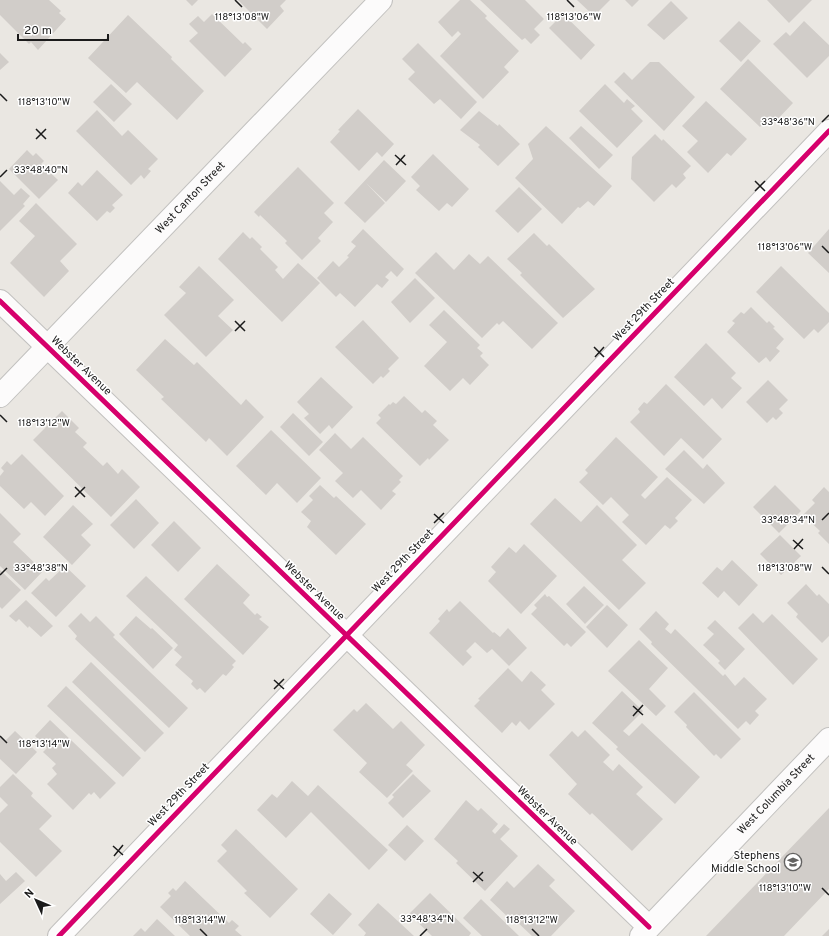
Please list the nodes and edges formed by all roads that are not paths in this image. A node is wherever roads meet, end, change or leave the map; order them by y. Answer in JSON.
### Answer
{"nodes":[{"id":1,"x":382,"y":0,"type":"edge"},
{"id":2,"x":829,"y":131,"type":"edge"},
{"id":3,"x":0,"y":302,"type":"edge"},
{"id":4,"x":47,"y":347,"type":"junction"},
{"id":5,"x":0,"y":396,"type":"edge"},
{"id":6,"x":346,"y":636,"type":"junction"},
{"id":7,"x":829,"y":739,"type":"edge"},
{"id":8,"x":645,"y":932,"type":"edge"},
{"id":9,"x":59,"y":936,"type":"edge"}],
"edges":[{"from":1,"to":4,"type":"street","name":"West Canton Street"},
{"from":2,"to":6,"type":"street","name":"West 29th Street"},
{"from":3,"to":4,"type":"street","name":"Webster Avenue"},
{"from":4,"to":5,"type":"street","name":"West Canton Street"},
{"from":4,"to":6,"type":"street","name":"Webster Avenue"},
{"from":6,"to":8,"type":"street","name":"Webster Avenue"},
{"from":6,"to":9,"type":"street","name":"West 29th Street"},
{"from":7,"to":8,"type":"street","name":"West Columbia Street"}]}
